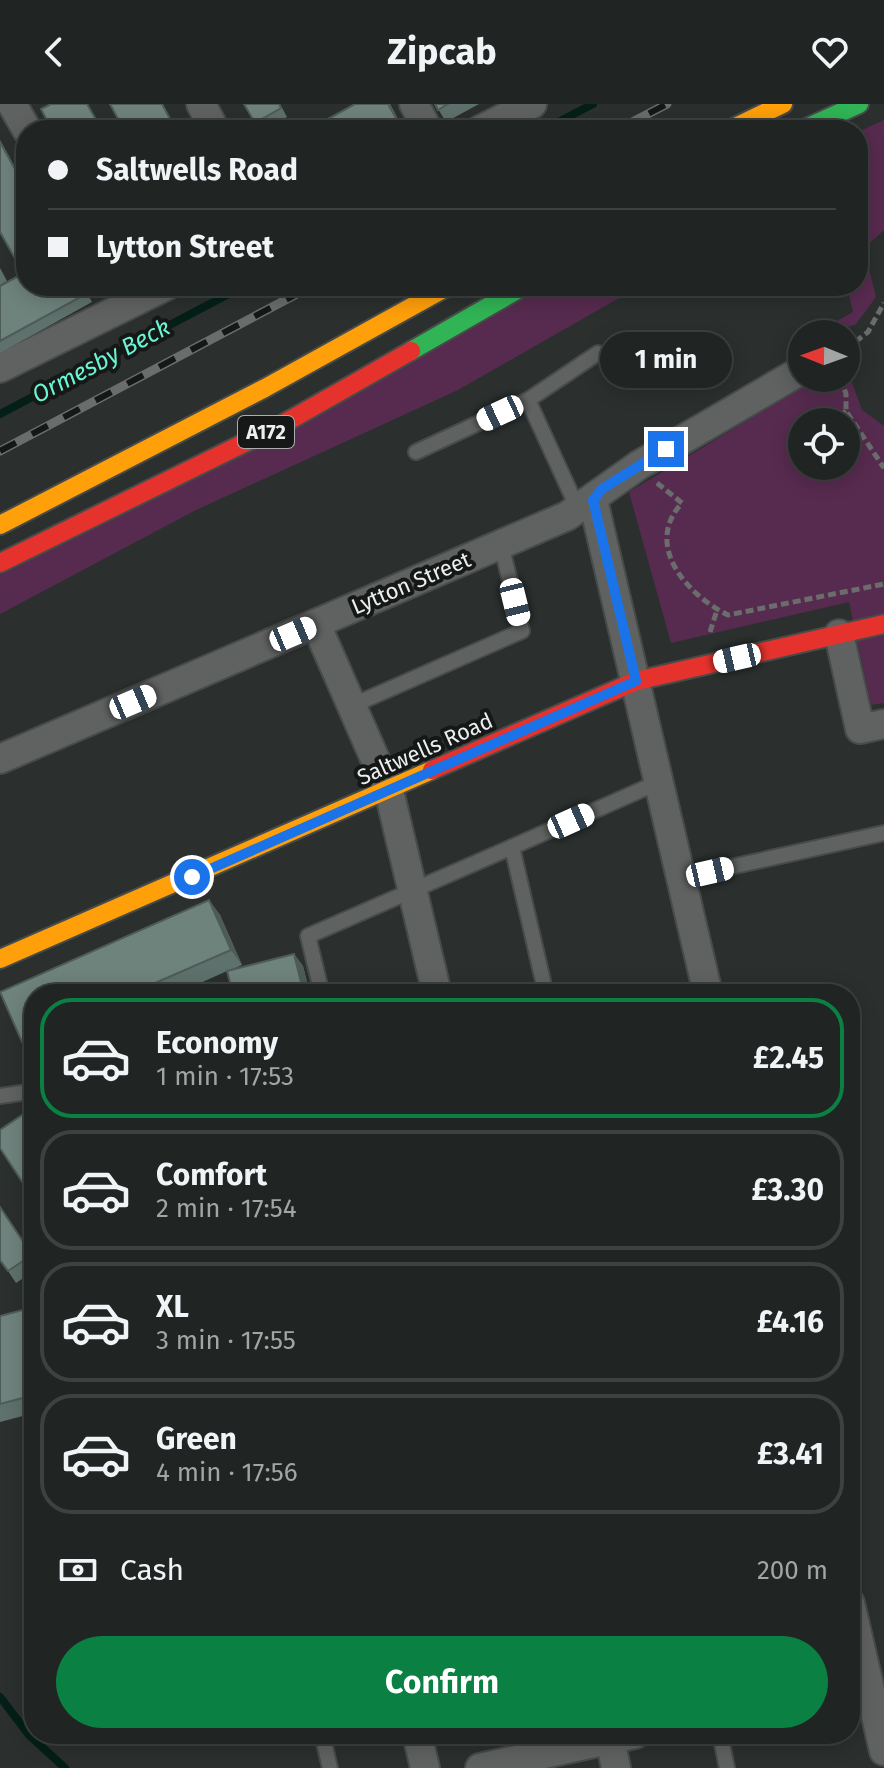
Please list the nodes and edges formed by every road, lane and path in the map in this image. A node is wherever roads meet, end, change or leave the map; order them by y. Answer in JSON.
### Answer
{"nodes":[{"id":1,"x":532,"y":104,"type":"edge"},
{"id":2,"x":783,"y":104,"type":"edge"},
{"id":3,"x":859,"y":104,"type":"edge"},
{"id":4,"x":500,"y":120,"type":"edge"},
{"id":5,"x":750,"y":120,"type":"edge"},
{"id":6,"x":824,"y":120,"type":"edge"},
{"id":7,"x":121,"y":296,"type":"edge"},
{"id":8,"x":431,"y":296,"type":"edge"},
{"id":9,"x":507,"y":296,"type":"edge"},
{"id":10,"x":884,"y":303,"type":"edge"},
{"id":11,"x":860,"y":338,"type":"edge"},
{"id":12,"x":598,"y":353,"type":"dead end"},
{"id":13,"x":0,"y":368,"type":"edge"},
{"id":14,"x":788,"y":378,"type":"edge"},
{"id":15,"x":528,"y":400,"type":"junction"},
{"id":16,"x":860,"y":432,"type":"edge"},
{"id":17,"x":416,"y":452,"type":"dead end"},
{"id":18,"x":639,"y":465,"type":"junction"},
{"id":19,"x":884,"y":468,"type":"edge"},
{"id":20,"x":585,"y":505,"type":"junction"},
{"id":21,"x":0,"y":525,"type":"edge"},
{"id":22,"x":501,"y":544,"type":"junction"},
{"id":23,"x":0,"y":563,"type":"edge"},
{"id":24,"x":884,"y":584,"type":"edge"},
{"id":25,"x":316,"y":624,"type":"junction"},
{"id":26,"x":884,"y":624,"type":"edge"},
{"id":27,"x":839,"y":634,"type":"junction"},
{"id":28,"x":636,"y":681,"type":"junction"},
{"id":29,"x":351,"y":706,"type":"junction"},
{"id":30,"x":884,"y":724,"type":"edge"},
{"id":31,"x":0,"y":759,"type":"edge"},
{"id":32,"x":659,"y":782,"type":"junction"},
{"id":33,"x":389,"y":791,"type":"junction"},
{"id":34,"x":884,"y":833,"type":"edge"},
{"id":35,"x":512,"y":847,"type":"junction"},
{"id":36,"x":681,"y":878,"type":"junction"},
{"id":37,"x":412,"y":891,"type":"junction"},
{"id":38,"x":0,"y":959,"type":"edge"},
{"id":39,"x":320,"y":984,"type":"edge"},
{"id":40,"x":435,"y":984,"type":"edge"},
{"id":41,"x":544,"y":984,"type":"edge"},
{"id":42,"x":706,"y":984,"type":"edge"},
{"id":43,"x":24,"y":1092,"type":"edge"},
{"id":44,"x":0,"y":1096,"type":"edge"},
{"id":45,"x":860,"y":1648,"type":"edge"},
{"id":46,"x":868,"y":1684,"type":"edge"},
{"id":47,"x":324,"y":1744,"type":"edge"},
{"id":48,"x":419,"y":1744,"type":"edge"},
{"id":49,"x":584,"y":1744,"type":"edge"},
{"id":50,"x":618,"y":1744,"type":"edge"},
{"id":51,"x":722,"y":1744,"type":"edge"},
{"id":52,"x":884,"y":1751,"type":"edge"},
{"id":53,"x":330,"y":1768,"type":"edge"},
{"id":54,"x":425,"y":1768,"type":"edge"},
{"id":55,"x":480,"y":1768,"type":"edge"},
{"id":56,"x":616,"y":1768,"type":"edge"},
{"id":57,"x":727,"y":1768,"type":"edge"}],
"edges":[{"from":1,"to":4,"type":"street"},
{"from":2,"to":5,"type":"main road"},
{"from":3,"to":6,"type":"main road"},
{"from":7,"to":13,"type":"street"},
{"from":8,"to":21,"type":"main road","number":"A172"},
{"from":9,"to":23,"type":"main road","number":"A172"},
{"from":10,"to":11,"type":"path"},
{"from":12,"to":15,"type":"lane"},
{"from":14,"to":18,"type":"street","name":"Lytton Street"},
{"from":15,"to":17,"type":"lane"},
{"from":15,"to":20,"type":"lane"},
{"from":16,"to":19,"type":"path"},
{"from":18,"to":20,"type":"street","name":"Lytton Street"},
{"from":18,"to":24,"type":"path"},
{"from":20,"to":22,"type":"street","name":"Lytton Street"},
{"from":20,"to":28,"type":"street"},
{"from":22,"to":25,"type":"street","name":"Lytton Street"},
{"from":22,"to":29,"type":"lane"},
{"from":25,"to":29,"type":"street"},
{"from":25,"to":31,"type":"street","name":"Lytton Street"},
{"from":26,"to":27,"type":"main road","name":"Saltwells Road"},
{"from":27,"to":28,"type":"main road","name":"Saltwells Road"},
{"from":27,"to":30,"type":"street"},
{"from":28,"to":32,"type":"street"},
{"from":28,"to":33,"type":"main road","name":"Saltwells Road"},
{"from":29,"to":33,"type":"street"},
{"from":32,"to":35,"type":"lane"},
{"from":32,"to":36,"type":"street"},
{"from":33,"to":37,"type":"street"},
{"from":33,"to":38,"type":"main road","name":"Saltwells Road"},
{"from":34,"to":36,"type":"lane"},
{"from":35,"to":37,"type":"lane"},
{"from":35,"to":41,"type":"lane"},
{"from":36,"to":42,"type":"street"},
{"from":37,"to":39,"type":"lane"},
{"from":37,"to":40,"type":"street"},
{"from":43,"to":44,"type":"lane"},
{"from":45,"to":46,"type":"street"},
{"from":46,"to":52,"type":"street"},
{"from":47,"to":53,"type":"lane"},
{"from":48,"to":54,"type":"street"},
{"from":49,"to":55,"type":"street"},
{"from":50,"to":56,"type":"street"},
{"from":51,"to":57,"type":"lane"}]}
